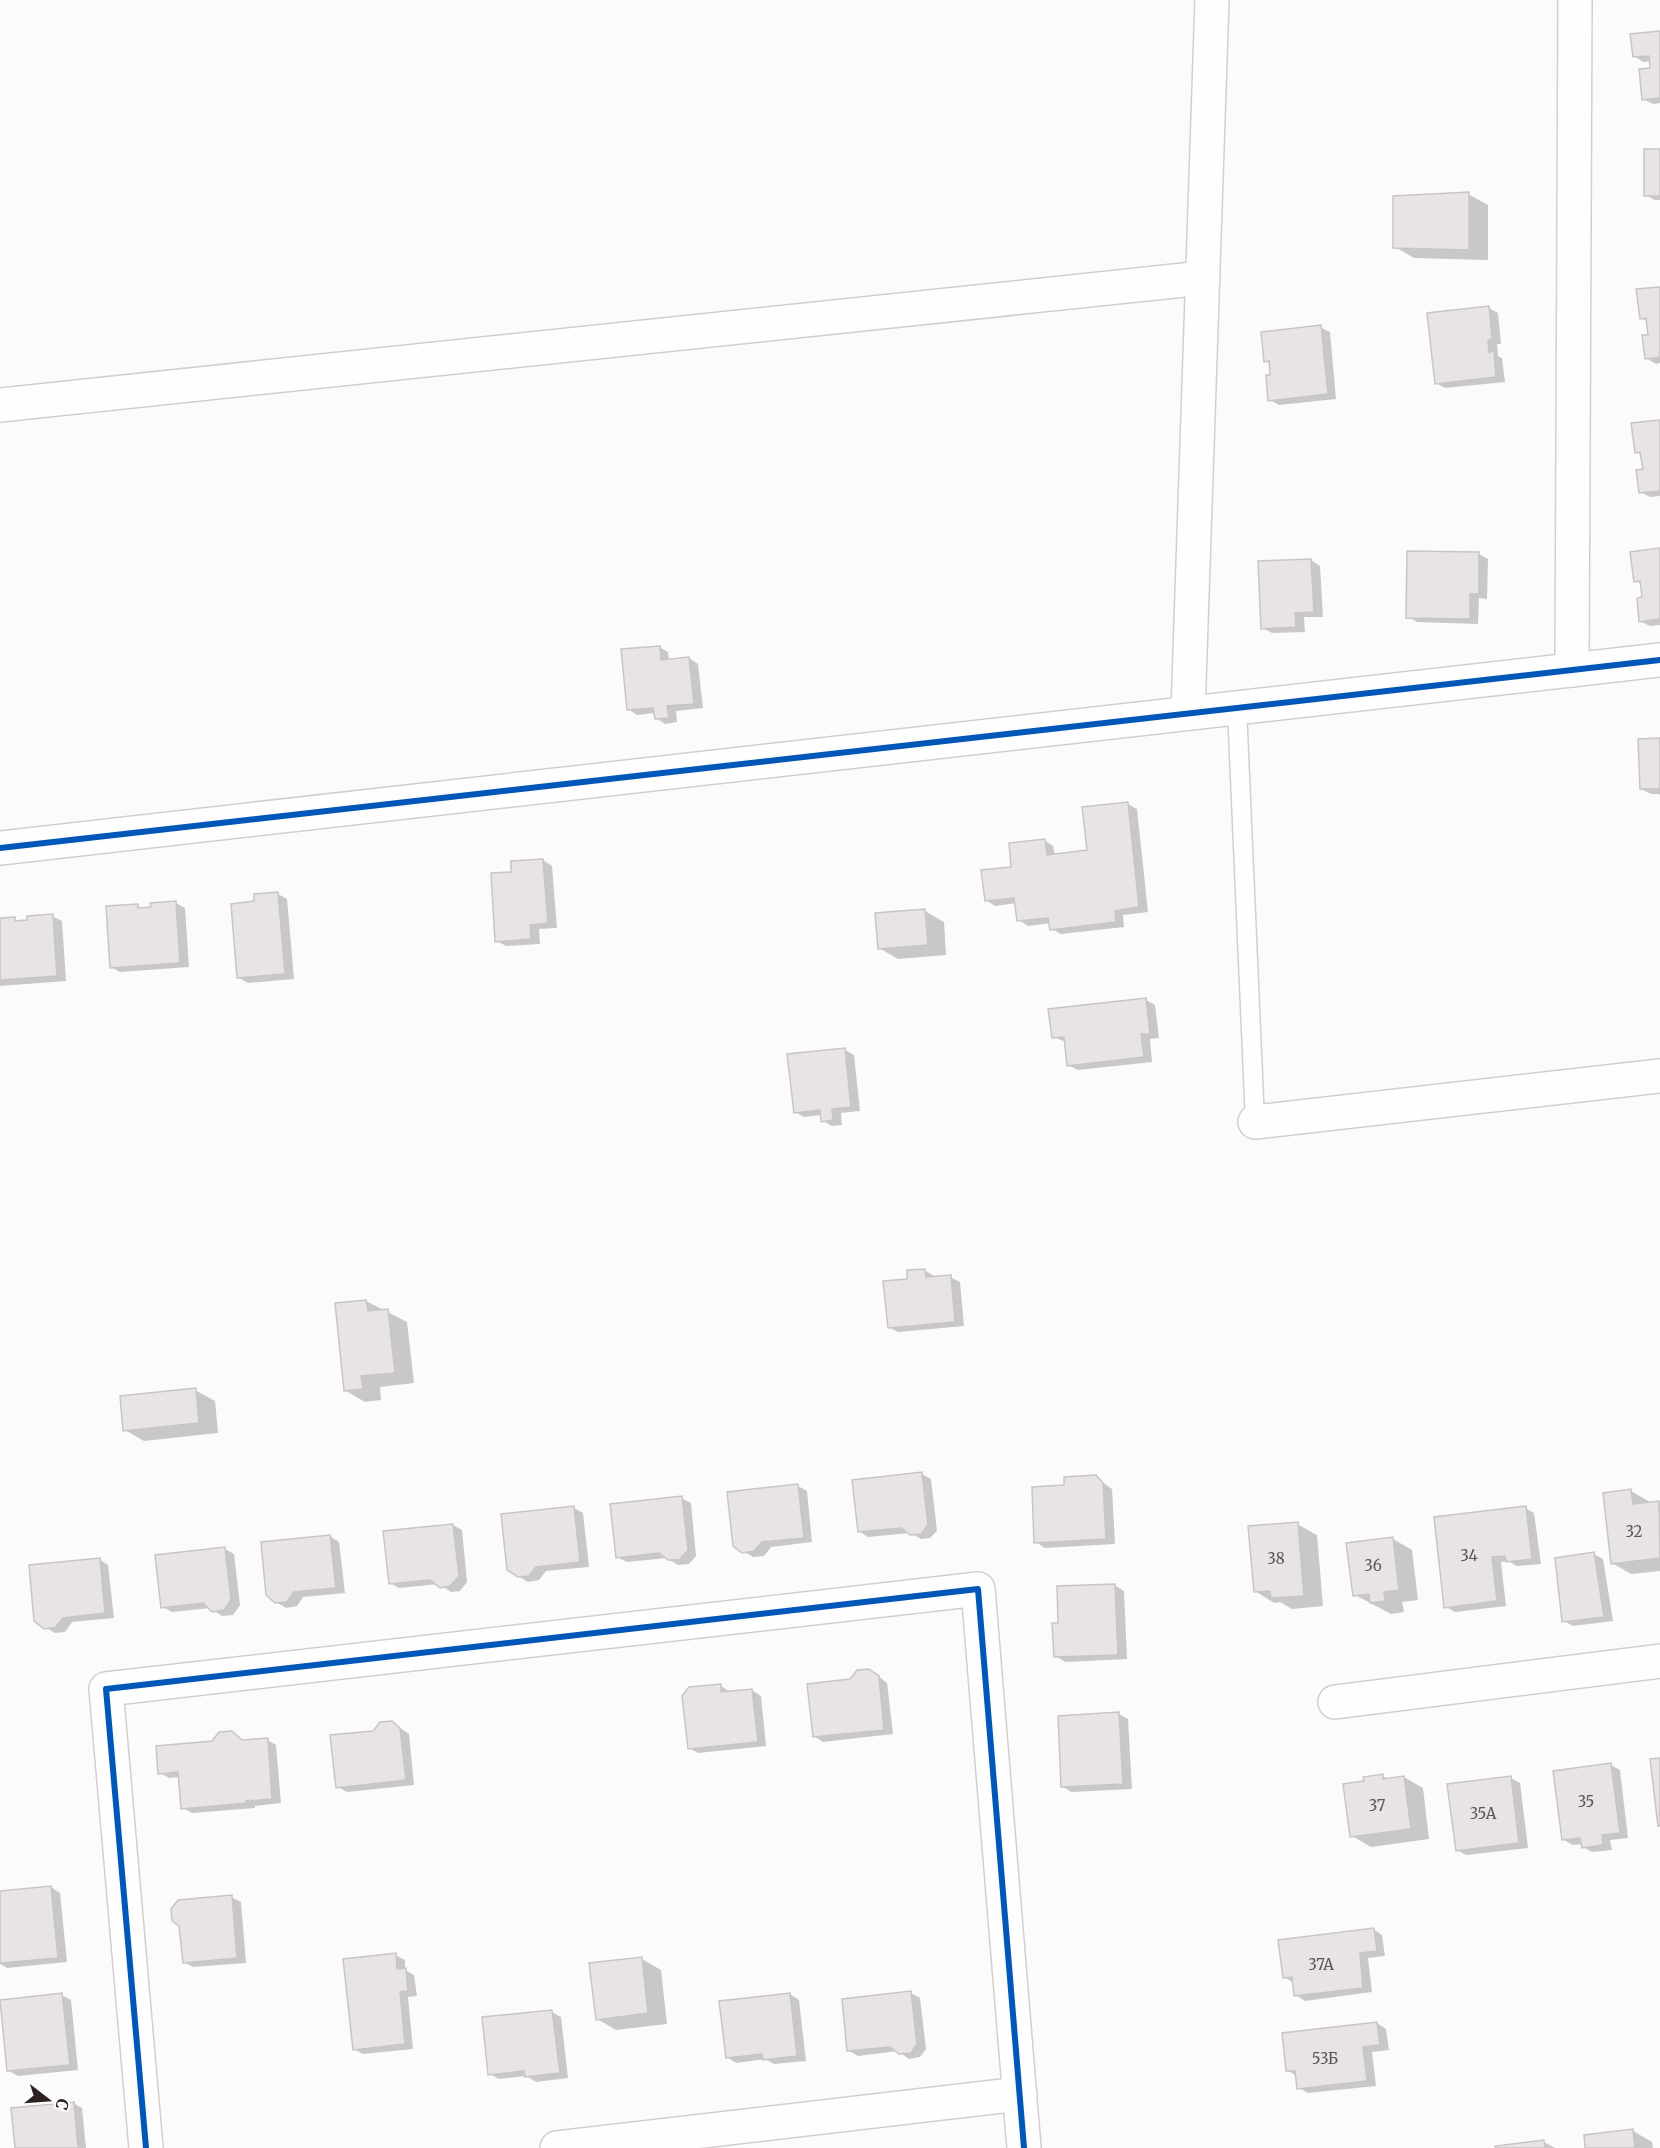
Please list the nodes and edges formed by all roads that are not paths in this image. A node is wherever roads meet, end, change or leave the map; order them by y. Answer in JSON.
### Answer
{"nodes":[{"id":1,"x":1212,"y":0,"type":"edge"},
{"id":2,"x":1575,"y":0,"type":"edge"},
{"id":3,"x":1203,"y":278,"type":"junction"},
{"id":4,"x":0,"y":405,"type":"edge"},
{"id":5,"x":1660,"y":660,"type":"edge"},
{"id":6,"x":1572,"y":670,"type":"junction"},
{"id":7,"x":1237,"y":708,"type":"junction"},
{"id":8,"x":1188,"y":713,"type":"junction"},
{"id":9,"x":0,"y":848,"type":"edge"},
{"id":10,"x":1660,"y":1076,"type":"edge"},
{"id":11,"x":1255,"y":1122,"type":"joint"},
{"id":12,"x":1660,"y":1661,"type":"edge"},
{"id":13,"x":1335,"y":1702,"type":"dead end"},
{"id":14,"x":1020,"y":2094,"type":"junction"},
{"id":15,"x":146,"y":2148,"type":"edge"},
{"id":16,"x":557,"y":2148,"type":"edge"},
{"id":17,"x":1024,"y":2148,"type":"edge"}],
"edges":[{"from":1,"to":3,"type":"street"},
{"from":2,"to":6,"type":"street"},
{"from":3,"to":4,"type":"street"},
{"from":3,"to":8,"type":"street"},
{"from":5,"to":6,"type":"street"},
{"from":6,"to":7,"type":"street"},
{"from":7,"to":8,"type":"street"},
{"from":7,"to":11,"type":"lane"},
{"from":8,"to":9,"type":"street"},
{"from":10,"to":11,"type":"street"},
{"from":12,"to":13,"type":"street"},
{"from":14,"to":15,"type":"street"},
{"from":14,"to":16,"type":"street"},
{"from":14,"to":17,"type":"street"}]}
